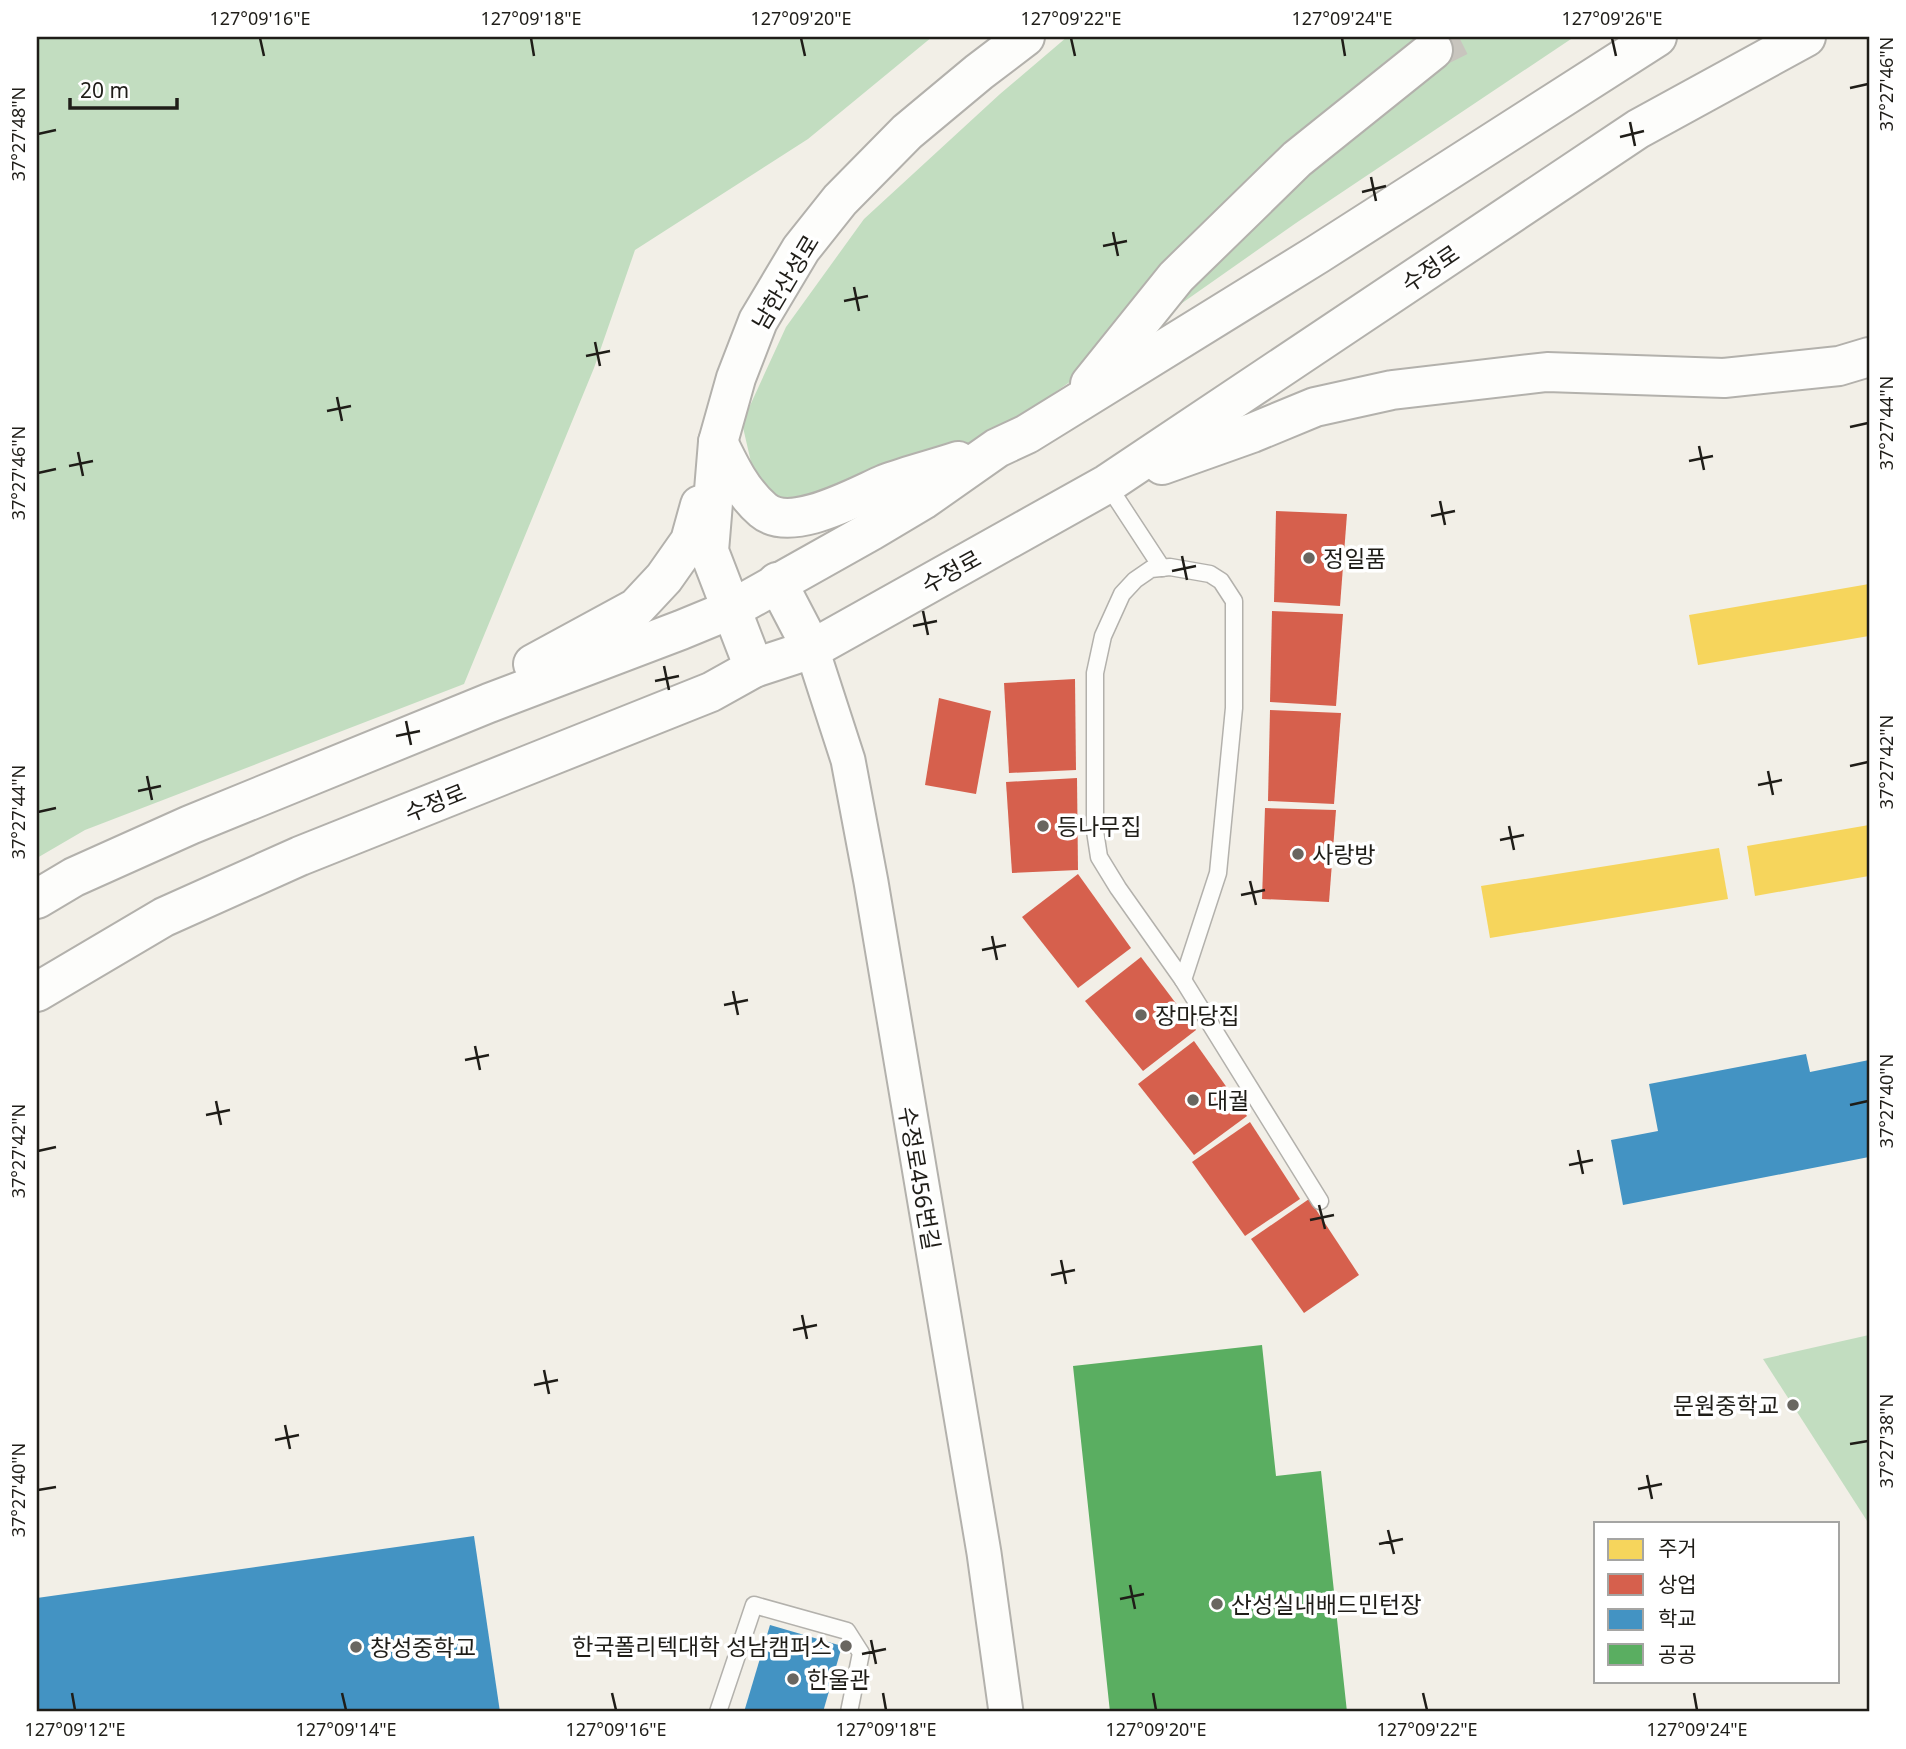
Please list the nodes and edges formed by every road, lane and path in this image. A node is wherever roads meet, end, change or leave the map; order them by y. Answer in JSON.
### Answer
{"nodes":[{"id":1,"x":1025,"y":37,"type":"edge"},
{"id":2,"x":1657,"y":37,"type":"edge"},
{"id":3,"x":1806,"y":37,"type":"edge"},
{"id":4,"x":1433,"y":50,"type":"tunnel mouth"},
{"id":5,"x":1869,"y":357,"type":"edge"},
{"id":6,"x":1072,"y":406,"type":"junction"},
{"id":7,"x":718,"y":442,"type":"junction"},
{"id":8,"x":997,"y":448,"type":"junction"},
{"id":9,"x":1107,"y":484,"type":"junction"},
{"id":10,"x":1162,"y":568,"type":"junction"},
{"id":11,"x":777,"y":582,"type":"junction"},
{"id":12,"x":732,"y":608,"type":"junction"},
{"id":13,"x":812,"y":649,"type":"junction"},
{"id":14,"x":754,"y":668,"type":"junction"},
{"id":15,"x":489,"y":703,"type":"junction"},
{"id":16,"x":37,"y":899,"type":"edge"},
{"id":17,"x":1183,"y":979,"type":"junction"},
{"id":18,"x":37,"y":992,"type":"edge"},
{"id":19,"x":1321,"y":1201,"type":"dead end"},
{"id":20,"x":718,"y":1712,"type":"edge"},
{"id":21,"x":849,"y":1712,"type":"edge"},
{"id":22,"x":1006,"y":1712,"type":"edge"}],
"edges":[{"from":1,"to":7,"type":"main road","name":"남한산성로"},
{"from":2,"to":6,"type":"main road"},
{"from":3,"to":9,"type":"main road","name":"수정로"},
{"from":4,"to":6,"type":"main road"},
{"from":5,"to":9,"type":"main road"},
{"from":6,"to":8,"type":"main road"},
{"from":7,"to":8,"type":"main road"},
{"from":7,"to":12,"type":"main road","name":"남한산성로"},
{"from":7,"to":15,"type":"main road"},
{"from":8,"to":11,"type":"main road"},
{"from":9,"to":10,"type":"lane"},
{"from":9,"to":13,"type":"main road","name":"수정로"},
{"from":10,"to":17,"type":"lane"},
{"from":10,"to":17,"type":"lane"},
{"from":11,"to":12,"type":"main road"},
{"from":11,"to":13,"type":"main road"},
{"from":12,"to":14,"type":"main road","name":"남한산성로"},
{"from":12,"to":15,"type":"main road"},
{"from":13,"to":14,"type":"main road","name":"수정로"},
{"from":13,"to":22,"type":"street","name":"수정로456번길"},
{"from":14,"to":18,"type":"main road","name":"수정로"},
{"from":15,"to":16,"type":"main road"},
{"from":17,"to":19,"type":"lane"},
{"from":20,"to":21,"type":"lane"}]}
